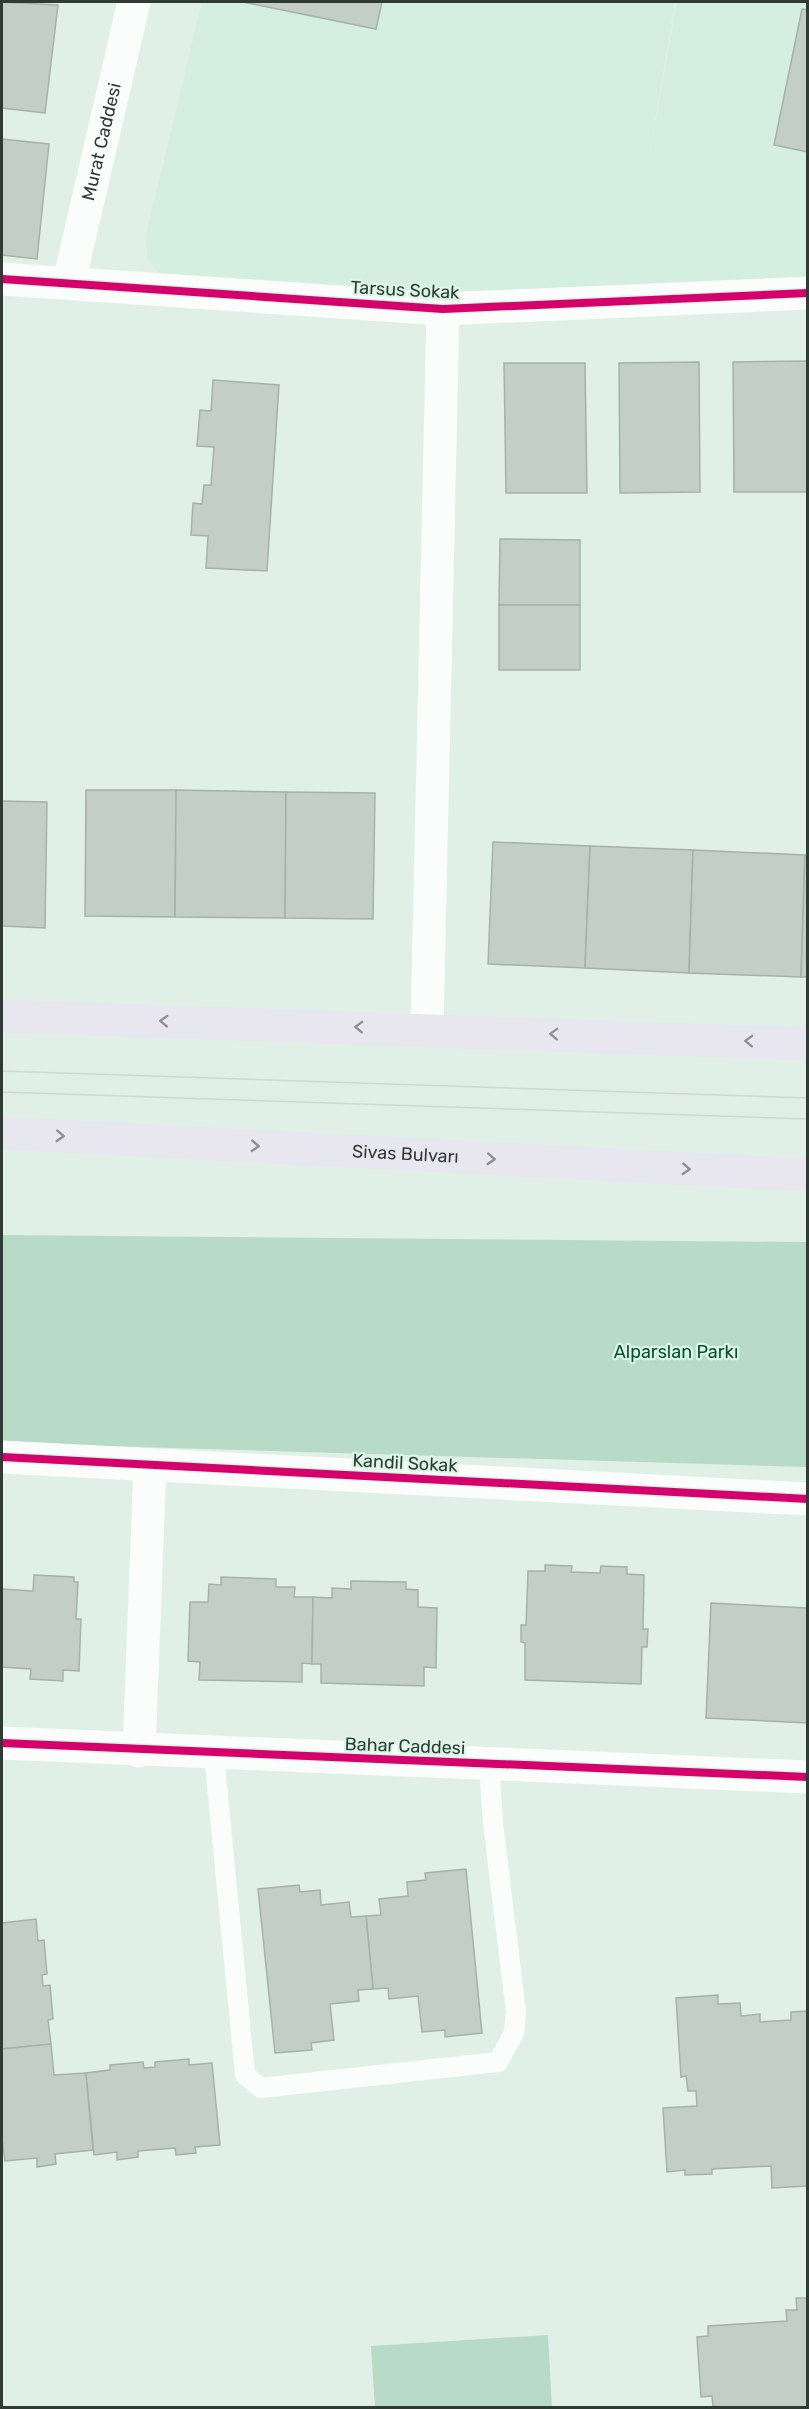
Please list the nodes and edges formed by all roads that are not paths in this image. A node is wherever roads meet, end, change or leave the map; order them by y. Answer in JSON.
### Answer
{"nodes":[{"id":1,"x":134,"y":2,"type":"edge"},
{"id":2,"x":2,"y":279,"type":"edge"},
{"id":3,"x":69,"y":282,"type":"junction"},
{"id":4,"x":807,"y":293,"type":"edge"},
{"id":5,"x":443,"y":309,"type":"junction"},
{"id":6,"x":2,"y":1016,"type":"edge"},
{"id":7,"x":427,"y":1029,"type":"junction"},
{"id":8,"x":807,"y":1044,"type":"edge"},
{"id":9,"x":2,"y":1133,"type":"edge"},
{"id":10,"x":807,"y":1175,"type":"edge"},
{"id":11,"x":2,"y":1457,"type":"edge"},
{"id":12,"x":150,"y":1465,"type":"junction"},
{"id":13,"x":807,"y":1499,"type":"edge"},
{"id":14,"x":2,"y":1743,"type":"edge"},
{"id":15,"x":139,"y":1751,"type":"junction"},
{"id":16,"x":214,"y":1754,"type":"junction"},
{"id":17,"x":489,"y":1765,"type":"junction"},
{"id":18,"x":807,"y":1777,"type":"edge"}],
"edges":[{"from":1,"to":3,"type":"street","name":"Murat Caddesi"},
{"from":2,"to":3,"type":"street","name":"Tarsus Sokak"},
{"from":3,"to":5,"type":"street","name":"Tarsus Sokak"},
{"from":4,"to":5,"type":"street","name":"Tarsus Sokak"},
{"from":5,"to":7,"type":"street"},
{"from":7,"to":6,"type":"highway","one_way":true},
{"from":8,"to":7,"type":"highway","one_way":true},
{"from":9,"to":10,"type":"highway","name":"Sivas Bulvarı","one_way":true},
{"from":11,"to":12,"type":"street","name":"Kandil Sokak"},
{"from":12,"to":13,"type":"street","name":"Kandil Sokak"},
{"from":12,"to":15,"type":"street"},
{"from":14,"to":15,"type":"street","name":"Bahar Caddesi"},
{"from":15,"to":16,"type":"street","name":"Bahar Caddesi"},
{"from":16,"to":17,"type":"street","name":"Bahar Caddesi"},
{"from":16,"to":17,"type":"lane"},
{"from":17,"to":18,"type":"street","name":"Bahar Caddesi"}]}
